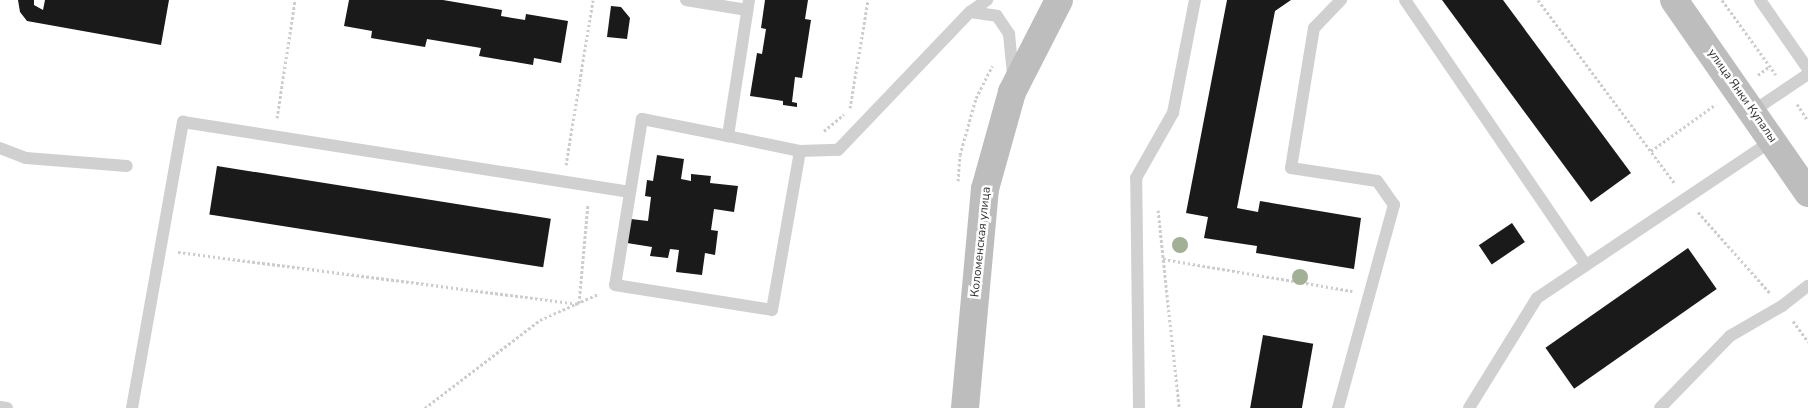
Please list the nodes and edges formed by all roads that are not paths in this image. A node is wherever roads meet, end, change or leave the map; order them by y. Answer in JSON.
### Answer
{"nodes":[{"id":1,"x":686,"y":0,"type":"edge"},
{"id":2,"x":987,"y":0,"type":"edge"},
{"id":3,"x":1058,"y":0,"type":"edge"},
{"id":4,"x":1195,"y":0,"type":"edge"},
{"id":5,"x":1340,"y":0,"type":"edge"},
{"id":6,"x":1404,"y":0,"type":"edge"},
{"id":7,"x":1674,"y":0,"type":"edge"},
{"id":8,"x":1760,"y":0,"type":"edge"},
{"id":9,"x":748,"y":5,"type":"edge"},
{"id":10,"x":970,"y":12,"type":"junction"},
{"id":11,"x":1808,"y":69,"type":"edge"},
{"id":12,"x":1808,"y":74,"type":"edge"},
{"id":13,"x":1012,"y":92,"type":"junction"},
{"id":14,"x":1753,"y":111,"type":"junction"},
{"id":15,"x":728,"y":136,"type":"junction"},
{"id":16,"x":1773,"y":140,"type":"junction"},
{"id":17,"x":0,"y":148,"type":"edge"},
{"id":18,"x":800,"y":151,"type":"junction"},
{"id":19,"x":127,"y":166,"type":"dead end"},
{"id":20,"x":629,"y":192,"type":"junction"},
{"id":21,"x":1808,"y":194,"type":"edge"},
{"id":22,"x":1586,"y":265,"type":"junction"},
{"id":23,"x":1808,"y":286,"type":"edge"},
{"id":24,"x":0,"y":407,"type":"edge"},
{"id":25,"x":7,"y":408,"type":"edge"},
{"id":26,"x":132,"y":408,"type":"edge"},
{"id":27,"x":965,"y":408,"type":"edge"},
{"id":28,"x":1139,"y":408,"type":"edge"},
{"id":29,"x":1338,"y":408,"type":"edge"},
{"id":30,"x":1469,"y":408,"type":"edge"},
{"id":31,"x":1660,"y":408,"type":"edge"}],
"edges":[{"from":1,"to":9,"type":"lane"},
{"from":2,"to":10,"type":"lane"},
{"from":3,"to":13,"type":"main road","name":"Коломенская улица"},
{"from":4,"to":28,"type":"lane"},
{"from":5,"to":29,"type":"lane"},
{"from":6,"to":22,"type":"lane"},
{"from":7,"to":14,"type":"main road","name":"улица Янки Купалы"},
{"from":8,"to":11,"type":"lane"},
{"from":9,"to":15,"type":"lane"},
{"from":10,"to":13,"type":"lane"},
{"from":10,"to":18,"type":"lane"},
{"from":12,"to":14,"type":"lane"},
{"from":13,"to":27,"type":"main road","name":"Коломенская улица"},
{"from":14,"to":16,"type":"main road","name":"улица Янки Купалы"},
{"from":15,"to":18,"type":"lane"},
{"from":15,"to":20,"type":"lane"},
{"from":16,"to":21,"type":"main road","name":"улица Янки Купалы"},
{"from":16,"to":22,"type":"lane"},
{"from":17,"to":19,"type":"lane"},
{"from":18,"to":20,"type":"lane"},
{"from":20,"to":26,"type":"lane"},
{"from":22,"to":30,"type":"lane"},
{"from":23,"to":31,"type":"lane"},
{"from":24,"to":25,"type":"lane"}]}
